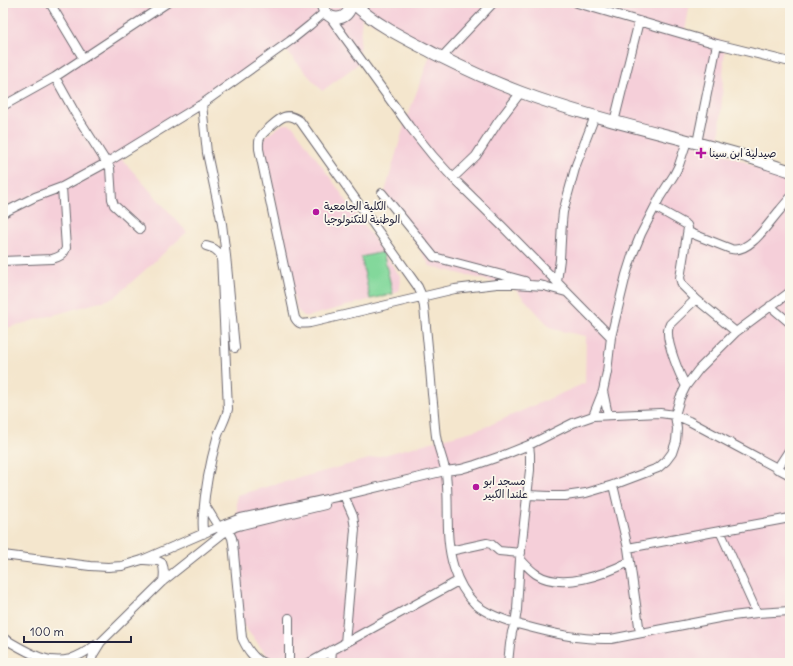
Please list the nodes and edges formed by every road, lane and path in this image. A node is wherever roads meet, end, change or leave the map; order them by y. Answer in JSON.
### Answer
{"nodes":[{"id":1,"x":50,"y":3,"type":"edge"},
{"id":2,"x":167,"y":3,"type":"edge"},
{"id":3,"x":352,"y":3,"type":"edge"},
{"id":4,"x":493,"y":3,"type":"edge"},
{"id":5,"x":577,"y":3,"type":"edge"},
{"id":6,"x":324,"y":8,"type":"edge"},
{"id":7,"x":344,"y":16,"type":"junction"},
{"id":8,"x":639,"y":21,"type":"junction"},
{"id":9,"x":378,"y":23,"type":"junction"},
{"id":10,"x":717,"y":44,"type":"junction"},
{"id":11,"x":442,"y":57,"type":"junction"},
{"id":12,"x":83,"y":58,"type":"junction"},
{"id":13,"x":790,"y":62,"type":"edge"},
{"id":14,"x":55,"y":77,"type":"junction"},
{"id":15,"x":521,"y":92,"type":"junction"},
{"id":16,"x":202,"y":104,"type":"junction"},
{"id":17,"x":3,"y":106,"type":"edge"},
{"id":18,"x":595,"y":116,"type":"junction"},
{"id":19,"x":614,"y":122,"type":"junction"},
{"id":20,"x":692,"y":142,"type":"junction"},
{"id":21,"x":106,"y":163,"type":"junction"},
{"id":22,"x":790,"y":171,"type":"edge"},
{"id":23,"x":453,"y":178,"type":"junction"},
{"id":24,"x":62,"y":187,"type":"junction"},
{"id":25,"x":382,"y":194,"type":"dead end"},
{"id":26,"x":790,"y":198,"type":"edge"},
{"id":27,"x":655,"y":207,"type":"junction"},
{"id":28,"x":3,"y":214,"type":"edge"},
{"id":29,"x":140,"y":230,"type":"dead end"},
{"id":30,"x":688,"y":232,"type":"junction"},
{"id":31,"x":206,"y":246,"type":"dead end"},
{"id":32,"x":3,"y":261,"type":"edge"},
{"id":33,"x":557,"y":282,"type":"junction"},
{"id":34,"x":544,"y":286,"type":"junction"},
{"id":35,"x":566,"y":292,"type":"junction"},
{"id":36,"x":790,"y":292,"type":"edge"},
{"id":37,"x":422,"y":296,"type":"junction"},
{"id":38,"x":696,"y":299,"type":"junction"},
{"id":39,"x":770,"y":306,"type":"junction"},
{"id":40,"x":790,"y":323,"type":"edge"},
{"id":41,"x":736,"y":332,"type":"junction"},
{"id":42,"x":611,"y":337,"type":"junction"},
{"id":43,"x":234,"y":348,"type":"dead end"},
{"id":44,"x":686,"y":386,"type":"junction"},
{"id":45,"x":603,"y":391,"type":"junction"},
{"id":46,"x":675,"y":414,"type":"junction"},
{"id":47,"x":608,"y":415,"type":"junction"},
{"id":48,"x":593,"y":416,"type":"junction"},
{"id":49,"x":529,"y":445,"type":"junction"},
{"id":50,"x":790,"y":449,"type":"edge"},
{"id":51,"x":777,"y":469,"type":"junction"},
{"id":52,"x":445,"y":473,"type":"junction"},
{"id":53,"x":790,"y":475,"type":"edge"},
{"id":54,"x":613,"y":485,"type":"junction"},
{"id":55,"x":527,"y":495,"type":"junction"},
{"id":56,"x":346,"y":500,"type":"junction"},
{"id":57,"x":205,"y":505,"type":"junction"},
{"id":58,"x":790,"y":518,"type":"edge"},
{"id":59,"x":224,"y":529,"type":"junction"},
{"id":60,"x":720,"y":531,"type":"junction"},
{"id":61,"x":203,"y":534,"type":"junction"},
{"id":62,"x":628,"y":548,"type":"junction"},
{"id":63,"x":450,"y":551,"type":"junction"},
{"id":64,"x":3,"y":555,"type":"edge"},
{"id":65,"x":520,"y":556,"type":"junction"},
{"id":66,"x":142,"y":560,"type":"junction"},
{"id":67,"x":629,"y":562,"type":"junction"},
{"id":68,"x":458,"y":581,"type":"junction"},
{"id":69,"x":163,"y":582,"type":"junction"},
{"id":70,"x":790,"y":611,"type":"edge"},
{"id":71,"x":757,"y":613,"type":"junction"},
{"id":72,"x":289,"y":618,"type":"dead end"},
{"id":73,"x":515,"y":623,"type":"junction"},
{"id":74,"x":640,"y":633,"type":"junction"},
{"id":75,"x":3,"y":638,"type":"edge"},
{"id":76,"x":101,"y":642,"type":"junction"},
{"id":77,"x":344,"y":643,"type":"junction"},
{"id":78,"x":332,"y":650,"type":"junction"},
{"id":79,"x":3,"y":659,"type":"edge"},
{"id":80,"x":4,"y":663,"type":"edge"},
{"id":81,"x":91,"y":663,"type":"edge"},
{"id":82,"x":264,"y":663,"type":"edge"},
{"id":83,"x":289,"y":663,"type":"edge"},
{"id":84,"x":309,"y":663,"type":"edge"},
{"id":85,"x":331,"y":663,"type":"edge"},
{"id":86,"x":508,"y":663,"type":"edge"}],
"edges":[{"from":1,"to":12,"type":"street"},
{"from":2,"to":12,"type":"street"},
{"from":3,"to":7,"type":"main road"},
{"from":3,"to":9,"type":"main road"},
{"from":4,"to":11,"type":"street"},
{"from":5,"to":8,"type":"street"},
{"from":6,"to":7,"type":"main road"},
{"from":6,"to":16,"type":"street"},
{"from":6,"to":23,"type":"street"},
{"from":7,"to":9,"type":"main road"},
{"from":8,"to":10,"type":"street"},
{"from":8,"to":19,"type":"street"},
{"from":9,"to":11,"type":"main road"},
{"from":10,"to":13,"type":"street"},
{"from":10,"to":20,"type":"street"},
{"from":11,"to":15,"type":"main road"},
{"from":12,"to":14,"type":"street"},
{"from":14,"to":17,"type":"street"},
{"from":14,"to":21,"type":"street"},
{"from":15,"to":18,"type":"main road"},
{"from":15,"to":23,"type":"street"},
{"from":16,"to":21,"type":"street"},
{"from":16,"to":43,"type":"street"},
{"from":18,"to":19,"type":"main road"},
{"from":18,"to":33,"type":"street"},
{"from":19,"to":20,"type":"main road"},
{"from":20,"to":22,"type":"main road"},
{"from":20,"to":27,"type":"street"},
{"from":21,"to":24,"type":"street"},
{"from":21,"to":29,"type":"street"},
{"from":23,"to":33,"type":"street"},
{"from":24,"to":28,"type":"street"},
{"from":24,"to":32,"type":"street"},
{"from":25,"to":34,"type":"street"},
{"from":26,"to":30,"type":"street"},
{"from":27,"to":30,"type":"street"},
{"from":27,"to":42,"type":"street"},
{"from":30,"to":38,"type":"street"},
{"from":31,"to":57,"type":"street"},
{"from":33,"to":35,"type":"street"},
{"from":34,"to":35,"type":"street"},
{"from":34,"to":37,"type":"street"},
{"from":35,"to":42,"type":"street"},
{"from":36,"to":39,"type":"street"},
{"from":37,"to":37,"type":"street"},
{"from":37,"to":52,"type":"street"},
{"from":38,"to":41,"type":"street"},
{"from":38,"to":44,"type":"street"},
{"from":39,"to":40,"type":"street"},
{"from":39,"to":41,"type":"street"},
{"from":41,"to":44,"type":"street"},
{"from":42,"to":45,"type":"street"},
{"from":44,"to":46,"type":"street"},
{"from":45,"to":47,"type":"street"},
{"from":45,"to":48,"type":"street"},
{"from":46,"to":47,"type":"street"},
{"from":46,"to":51,"type":"street"},
{"from":46,"to":54,"type":"street"},
{"from":47,"to":48,"type":"street"},
{"from":48,"to":49,"type":"street"},
{"from":49,"to":52,"type":"street"},
{"from":49,"to":55,"type":"street"},
{"from":50,"to":51,"type":"street"},
{"from":51,"to":53,"type":"street"},
{"from":52,"to":56,"type":"street"},
{"from":52,"to":59,"type":"street"},
{"from":52,"to":63,"type":"street"},
{"from":54,"to":55,"type":"street"},
{"from":54,"to":62,"type":"street"},
{"from":55,"to":65,"type":"street"},
{"from":56,"to":59,"type":"street"},
{"from":56,"to":77,"type":"street"},
{"from":57,"to":59,"type":"street"},
{"from":57,"to":61,"type":"street"},
{"from":58,"to":60,"type":"street"},
{"from":59,"to":61,"type":"street"},
{"from":59,"to":69,"type":"street"},
{"from":59,"to":82,"type":"street"},
{"from":60,"to":62,"type":"street"},
{"from":60,"to":71,"type":"street"},
{"from":61,"to":66,"type":"street"},
{"from":62,"to":67,"type":"street"},
{"from":63,"to":65,"type":"street"},
{"from":63,"to":68,"type":"street"},
{"from":64,"to":66,"type":"street"},
{"from":65,"to":67,"type":"street"},
{"from":65,"to":73,"type":"street"},
{"from":66,"to":69,"type":"street"},
{"from":67,"to":74,"type":"street"},
{"from":68,"to":73,"type":"street"},
{"from":68,"to":77,"type":"street"},
{"from":69,"to":76,"type":"street"},
{"from":70,"to":71,"type":"street"},
{"from":71,"to":74,"type":"street"},
{"from":72,"to":83,"type":"street"},
{"from":73,"to":74,"type":"street"},
{"from":73,"to":86,"type":"street"},
{"from":75,"to":76,"type":"street"},
{"from":76,"to":81,"type":"street"},
{"from":77,"to":78,"type":"street"},
{"from":78,"to":84,"type":"street"},
{"from":78,"to":85,"type":"street"},
{"from":79,"to":80,"type":"street"}]}
